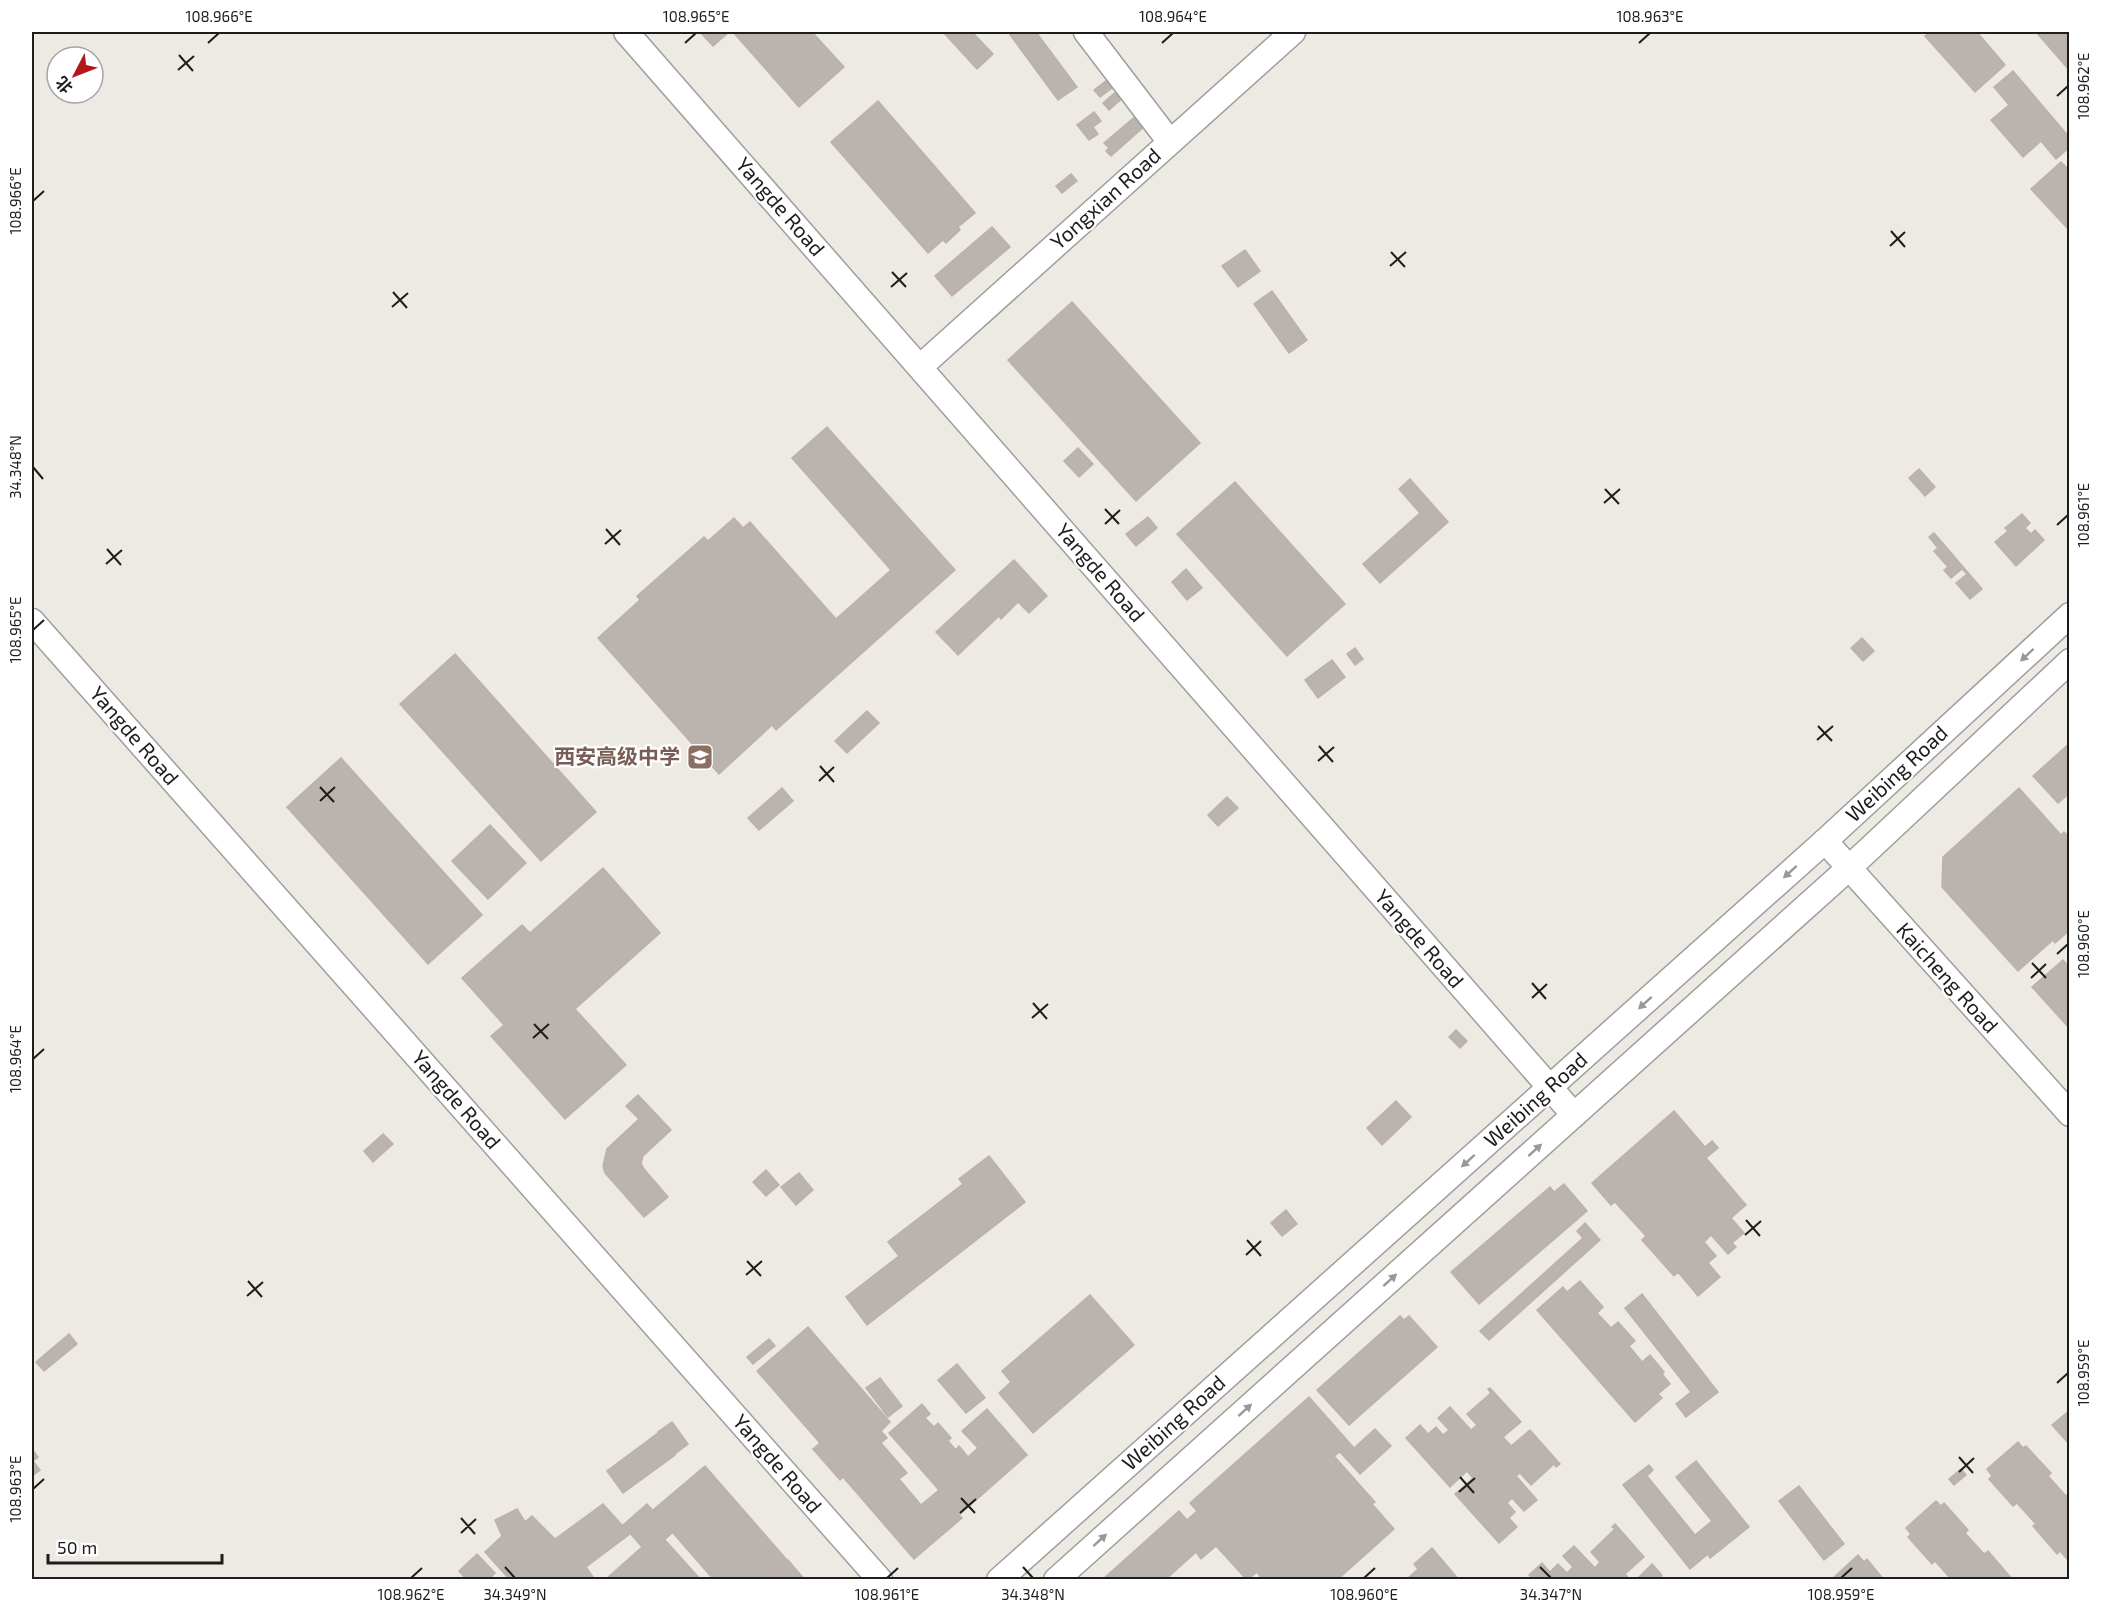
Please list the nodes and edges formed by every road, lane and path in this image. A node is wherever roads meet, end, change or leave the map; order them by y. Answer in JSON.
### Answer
{"nodes":[{"id":1,"x":626,"y":32,"type":"edge"},
{"id":2,"x":1086,"y":32,"type":"edge"},
{"id":3,"x":1293,"y":32,"type":"edge"},
{"id":4,"x":1170,"y":142,"type":"junction"},
{"id":5,"x":920,"y":367,"type":"junction"},
{"id":6,"x":2070,"y":615,"type":"edge"},
{"id":7,"x":32,"y":621,"type":"edge"},
{"id":8,"x":2070,"y":661,"type":"edge"},
{"id":9,"x":1825,"y":841,"type":"junction"},
{"id":10,"x":1849,"y":868,"type":"junction"},
{"id":11,"x":1550,"y":1088,"type":"junction"},
{"id":12,"x":2070,"y":1114,"type":"edge"},
{"id":13,"x":1574,"y":1115,"type":"junction"},
{"id":14,"x":879,"y":1580,"type":"edge"},
{"id":15,"x":999,"y":1580,"type":"edge"},
{"id":16,"x":1056,"y":1580,"type":"edge"}],
"edges":[{"from":1,"to":5,"type":"street","name":"Yangde Road"},
{"from":2,"to":4,"type":"street"},
{"from":3,"to":4,"type":"street","name":"Yongxian Road"},
{"from":4,"to":5,"type":"street","name":"Yongxian Road"},
{"from":5,"to":11,"type":"street","name":"Yangde Road"},
{"from":6,"to":9,"type":"street","name":"Weibing Road","one_way":true},
{"from":7,"to":14,"type":"street","name":"Yangde Road"},
{"from":8,"to":10,"type":"street","name":"Weibing Road"},
{"from":9,"to":10,"type":"street","name":"Kaicheng Road"},
{"from":9,"to":11,"type":"street","name":"Weibing Road","one_way":true},
{"from":10,"to":12,"type":"street","name":"Kaicheng Road"},
{"from":10,"to":13,"type":"street","name":"Weibing Road"},
{"from":11,"to":13,"type":"street","name":"Yangde Road"},
{"from":11,"to":15,"type":"street","name":"Weibing Road","one_way":true},
{"from":16,"to":13,"type":"street","name":"Weibing Road","one_way":true}]}
